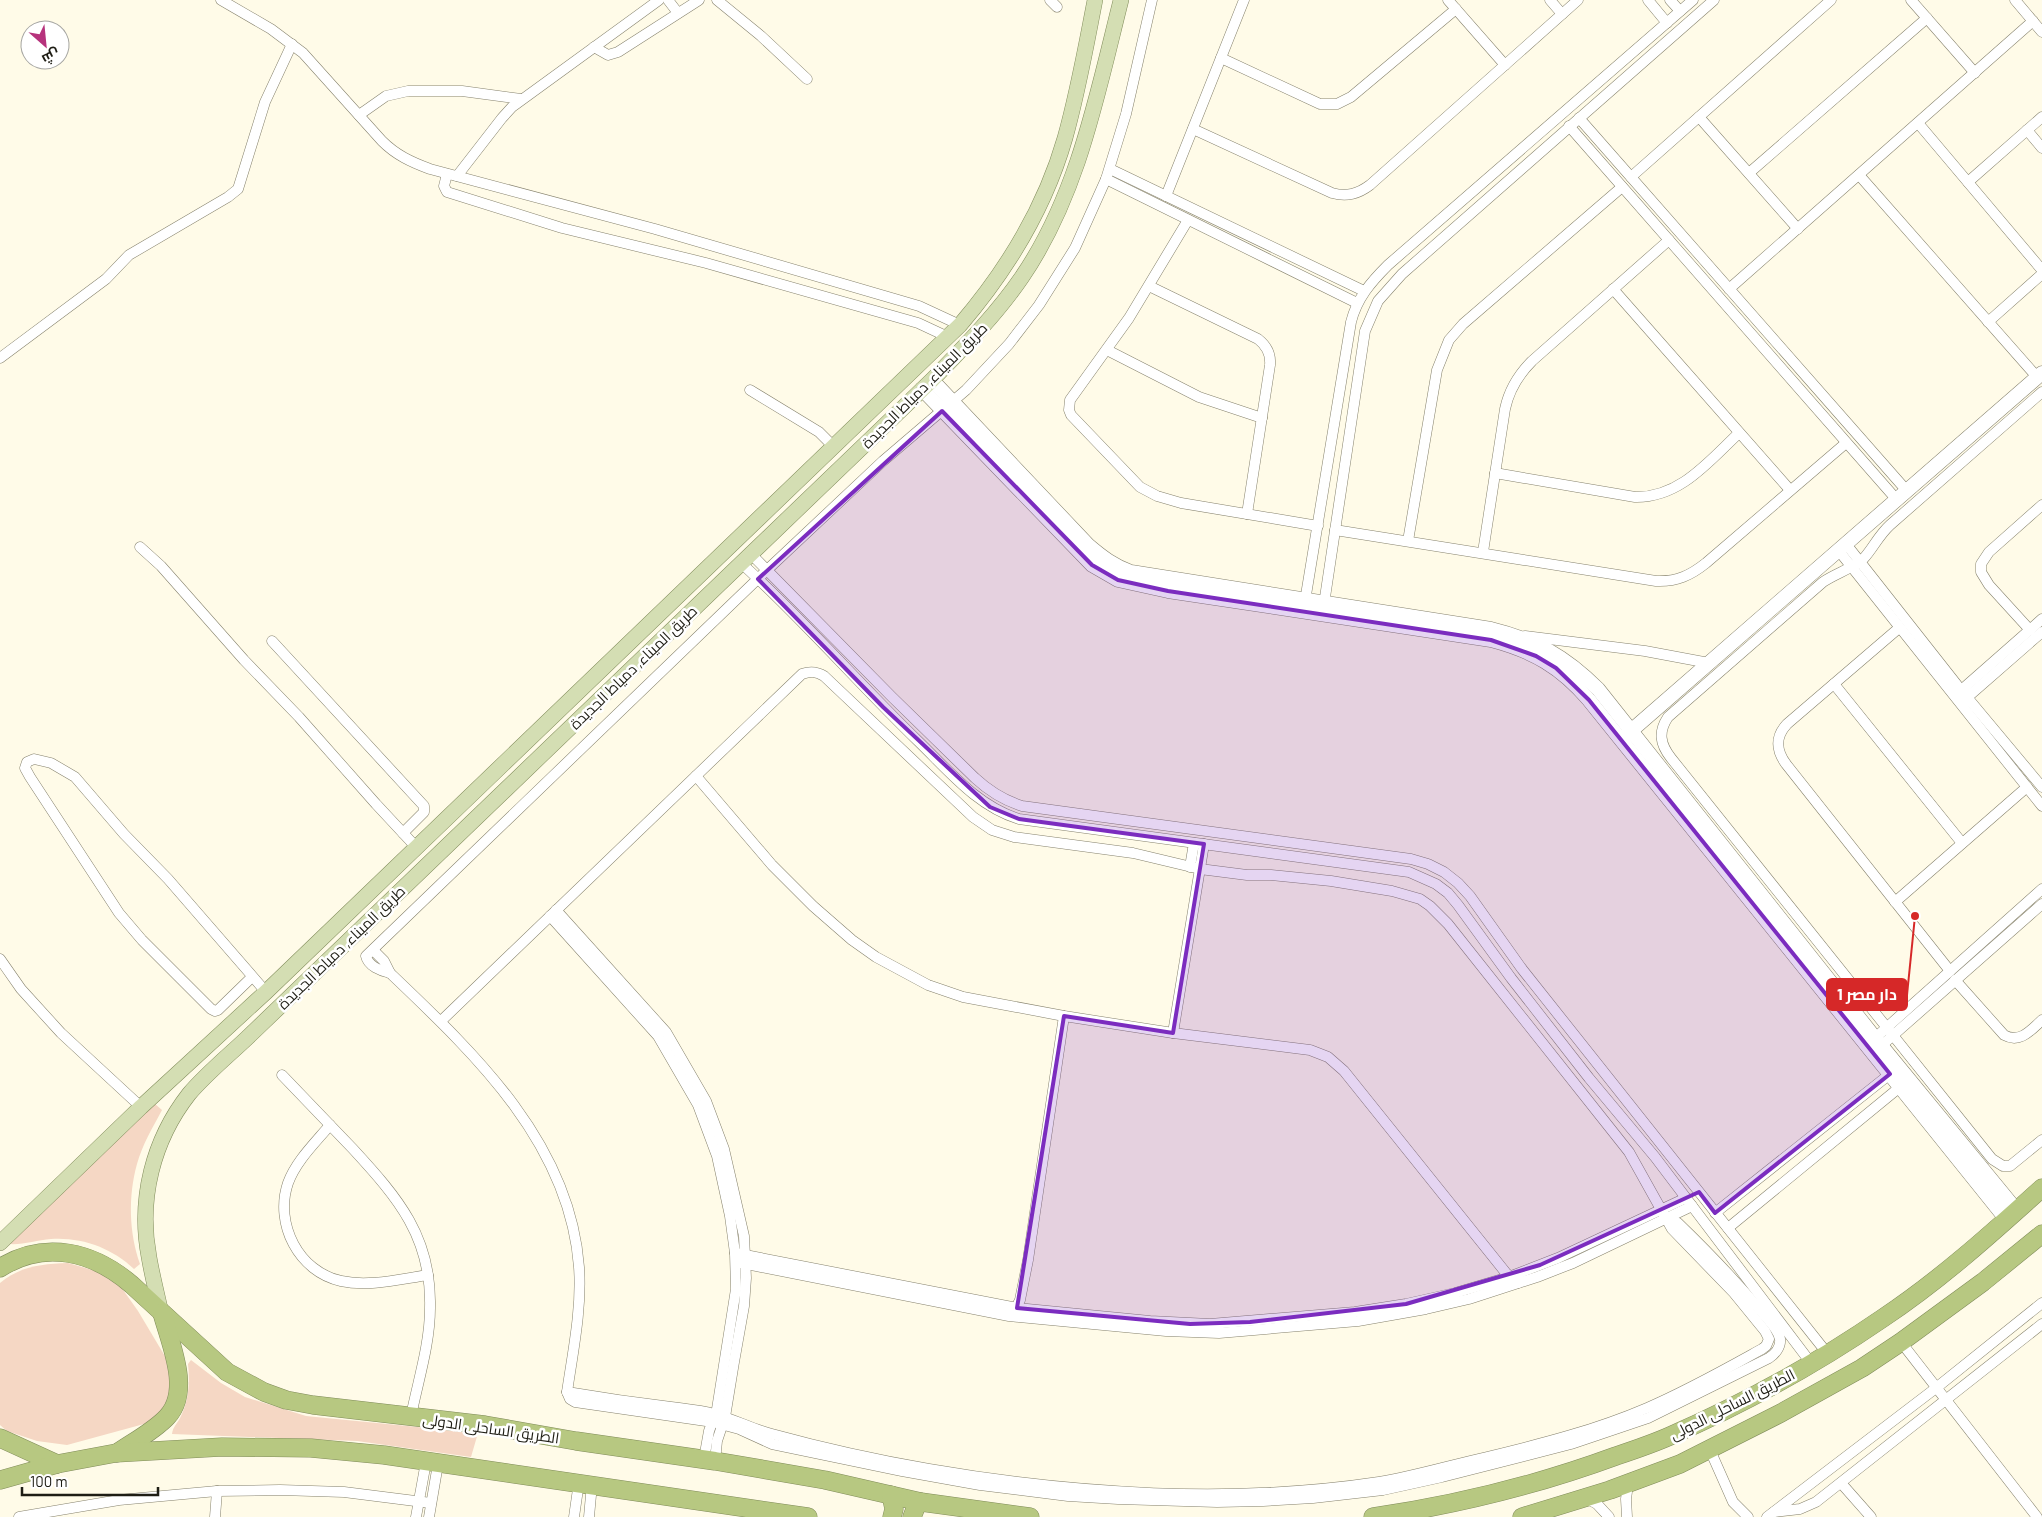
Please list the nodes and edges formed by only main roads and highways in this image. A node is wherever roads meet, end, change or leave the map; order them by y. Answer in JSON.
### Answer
{"nodes":[{"id":1,"x":1095,"y":0,"type":"edge"},
{"id":2,"x":1121,"y":0,"type":"edge"},
{"id":3,"x":658,"y":615,"type":"junction"},
{"id":4,"x":645,"y":628,"type":"junction"},
{"id":5,"x":673,"y":629,"type":"junction"},
{"id":6,"x":659,"y":642,"type":"junction"},
{"id":7,"x":2042,"y":1188,"type":"edge"},
{"id":8,"x":2042,"y":1234,"type":"edge"},
{"id":9,"x":0,"y":1243,"type":"edge"},
{"id":10,"x":0,"y":1268,"type":"edge"},
{"id":11,"x":162,"y":1313,"type":"junction"},
{"id":12,"x":0,"y":1438,"type":"edge"},
{"id":13,"x":116,"y":1453,"type":"junction"},
{"id":14,"x":58,"y":1464,"type":"junction"},
{"id":15,"x":0,"y":1480,"type":"edge"},
{"id":16,"x":891,"y":1495,"type":"junction"},
{"id":17,"x":917,"y":1509,"type":"edge"},
{"id":18,"x":808,"y":1517,"type":"edge"},
{"id":19,"x":892,"y":1517,"type":"edge"},
{"id":20,"x":1030,"y":1517,"type":"edge"},
{"id":21,"x":1373,"y":1517,"type":"edge"},
{"id":22,"x":1522,"y":1517,"type":"edge"}],
"edges":[{"from":1,"to":3,"type":"main road","name":"طريق الميناء, دمياط الجديدة"},
{"from":2,"to":5,"type":"main road","name":"طريق الميناء, دمياط الجديدة"},
{"from":3,"to":4,"type":"main road","name":"طريق الميناء, دمياط الجديدة"},
{"from":3,"to":5,"type":"main road"},
{"from":4,"to":6,"type":"main road"},
{"from":4,"to":9,"type":"main road","name":"طريق الميناء, دمياط الجديدة"},
{"from":5,"to":6,"type":"main road","name":"طريق الميناء, دمياط الجديدة"},
{"from":6,"to":11,"type":"main road","name":"طريق الميناء, دمياط الجديدة"},
{"from":7,"to":21,"type":"highway","name":"الطريق الساحلى الدولى"},
{"from":8,"to":22,"type":"highway","name":"الطريق الساحلى الدولى"},
{"from":10,"to":11,"type":"highway","name":"الطريق الساحلى الدولى"},
{"from":11,"to":13,"type":"highway"},
{"from":11,"to":16,"type":"highway","name":"الطريق الساحلى الدولى"},
{"from":12,"to":14,"type":"highway"},
{"from":13,"to":14,"type":"highway"},
{"from":13,"to":18,"type":"highway"},
{"from":14,"to":15,"type":"highway"},
{"from":16,"to":17,"type":"highway","name":"الطريق الساحلى الدولى"},
{"from":16,"to":19,"type":"highway"},
{"from":17,"to":20,"type":"highway","name":"الطريق الساحلى الدولى"}]}
